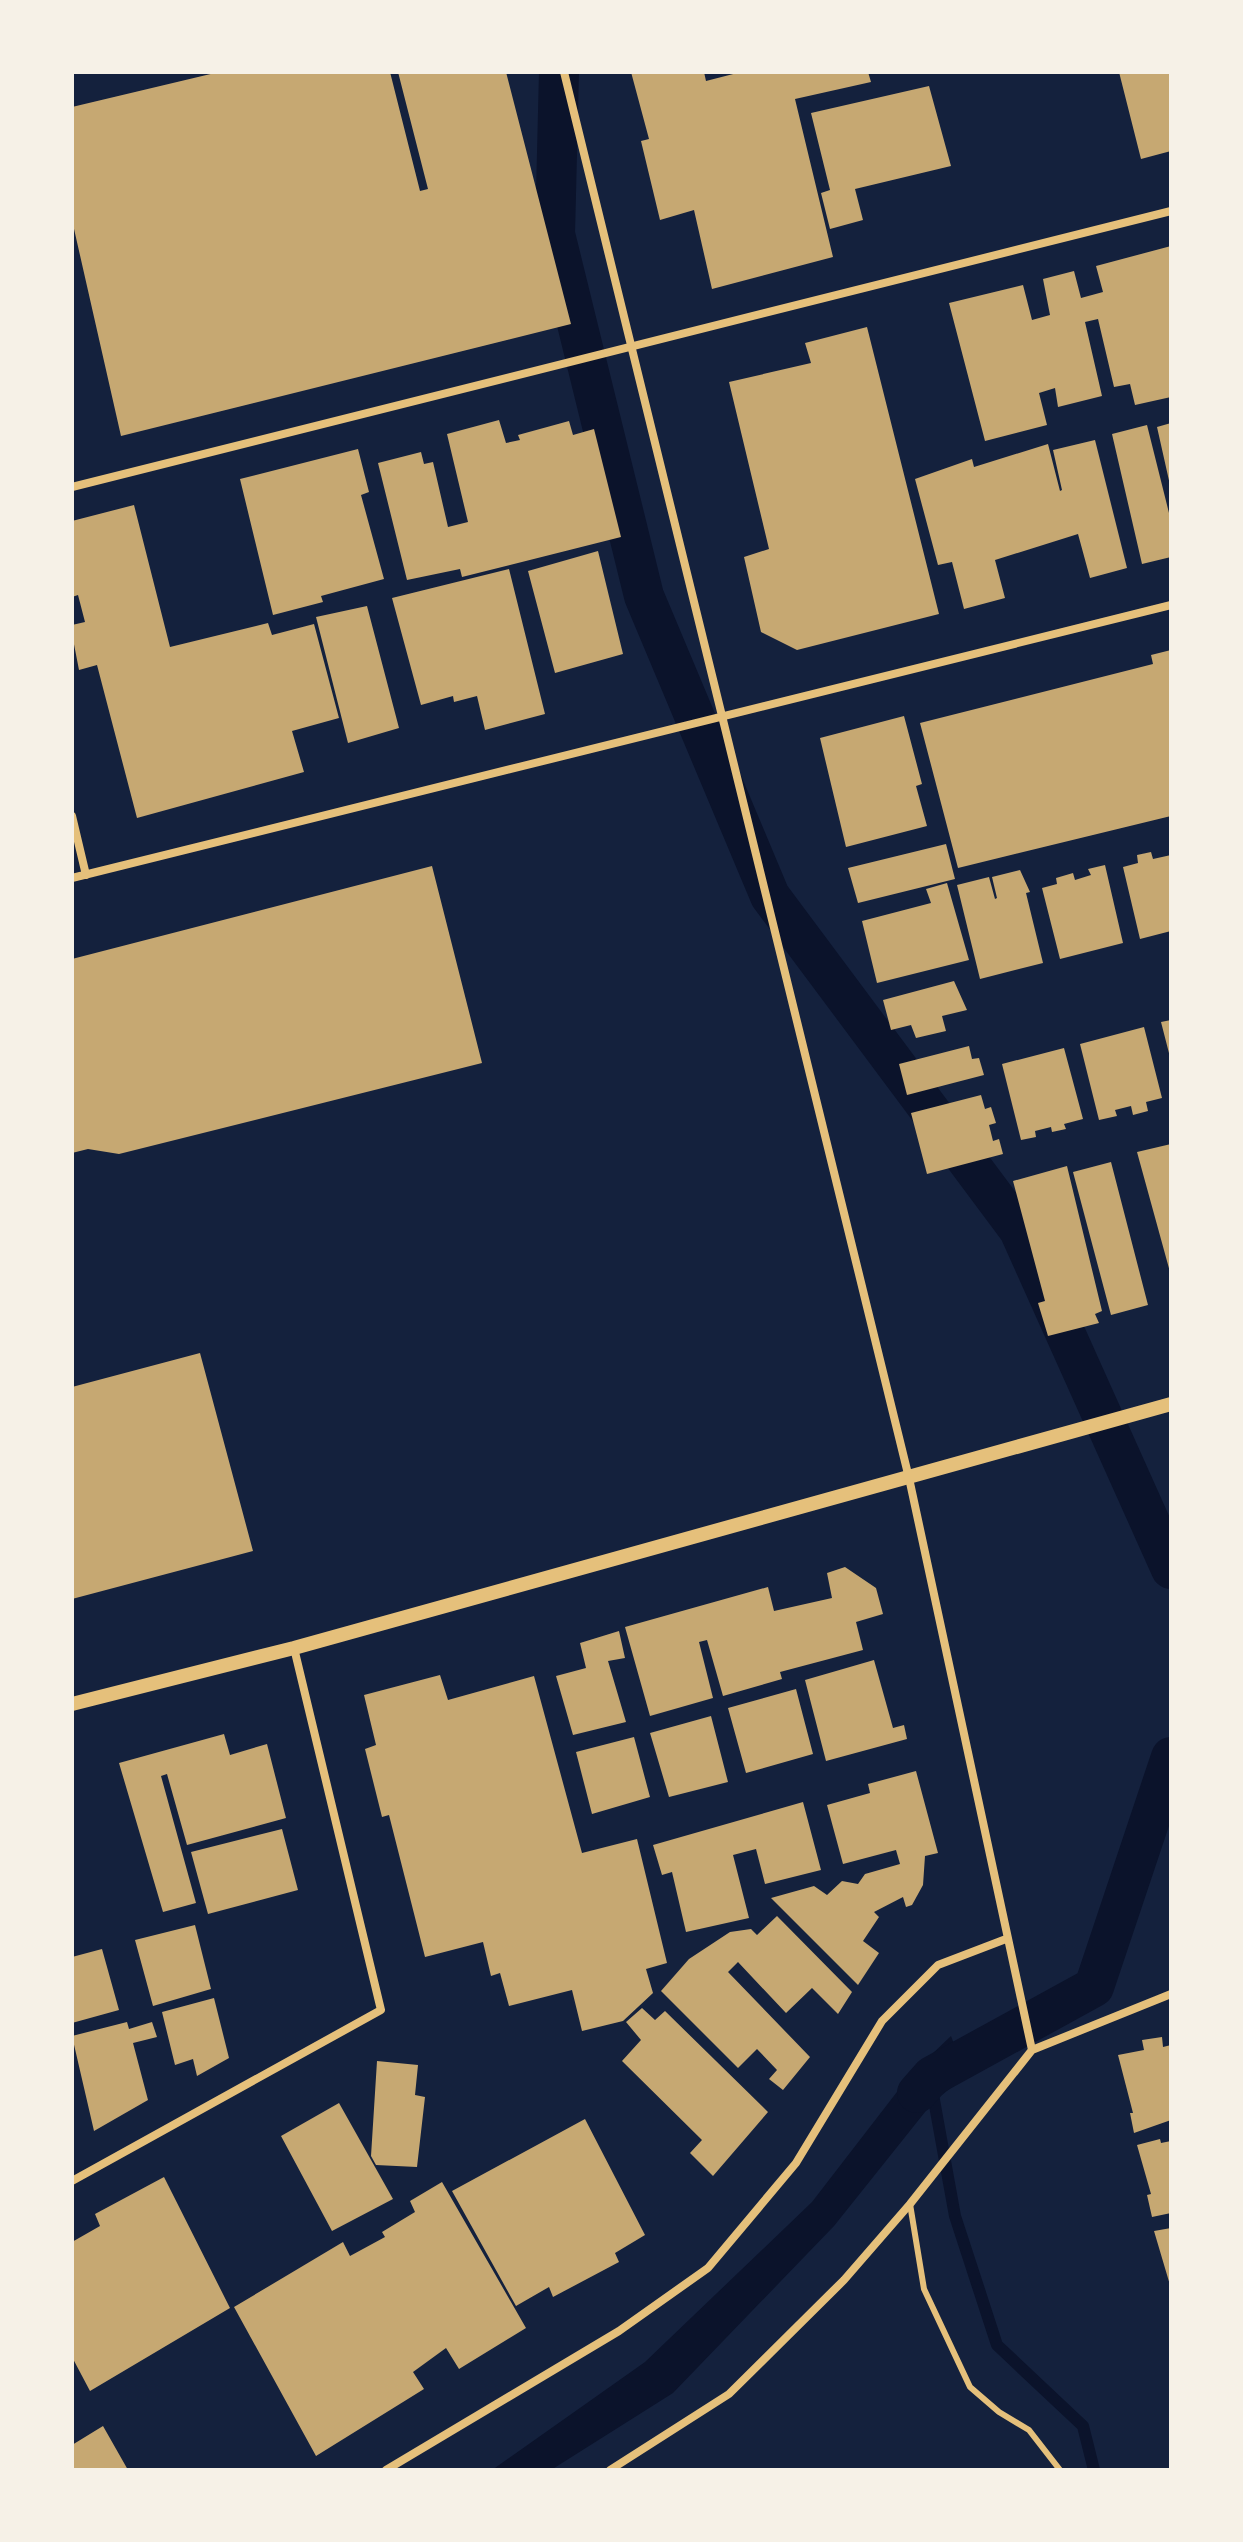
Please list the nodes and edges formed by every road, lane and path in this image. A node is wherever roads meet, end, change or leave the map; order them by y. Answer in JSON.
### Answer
{"nodes":[{"id":1,"x":564,"y":72,"type":"edge"},
{"id":2,"x":1171,"y":211,"type":"edge"},
{"id":3,"x":634,"y":347,"type":"junction"},
{"id":4,"x":72,"y":487,"type":"edge"},
{"id":5,"x":1171,"y":605,"type":"edge"},
{"id":6,"x":722,"y":719,"type":"junction"},
{"id":7,"x":72,"y":816,"type":"edge"},
{"id":8,"x":86,"y":875,"type":"junction"},
{"id":9,"x":72,"y":878,"type":"edge"},
{"id":10,"x":1171,"y":1404,"type":"edge"},
{"id":11,"x":909,"y":1478,"type":"junction"},
{"id":12,"x":294,"y":1648,"type":"junction"},
{"id":13,"x":72,"y":1704,"type":"edge"},
{"id":14,"x":1006,"y":1939,"type":"junction"},
{"id":15,"x":1171,"y":1994,"type":"edge"},
{"id":16,"x":1032,"y":2050,"type":"junction"},
{"id":17,"x":72,"y":2181,"type":"edge"},
{"id":18,"x":910,"y":2204,"type":"junction"},
{"id":19,"x":386,"y":2470,"type":"edge"},
{"id":20,"x":610,"y":2470,"type":"edge"},
{"id":21,"x":1060,"y":2470,"type":"edge"}],
"edges":[{"from":1,"to":3,"type":"street"},
{"from":2,"to":3,"type":"street"},
{"from":3,"to":4,"type":"street"},
{"from":3,"to":6,"type":"street"},
{"from":5,"to":6,"type":"street"},
{"from":6,"to":8,"type":"street"},
{"from":6,"to":11,"type":"street"},
{"from":7,"to":8,"type":"street"},
{"from":8,"to":9,"type":"street"},
{"from":10,"to":11,"type":"street"},
{"from":11,"to":12,"type":"street"},
{"from":11,"to":14,"type":"street"},
{"from":12,"to":13,"type":"street"},
{"from":12,"to":17,"type":"street"},
{"from":14,"to":16,"type":"street"},
{"from":14,"to":19,"type":"street"},
{"from":15,"to":16,"type":"street"},
{"from":16,"to":18,"type":"street"},
{"from":18,"to":20,"type":"street"},
{"from":18,"to":21,"type":"lane"}]}
